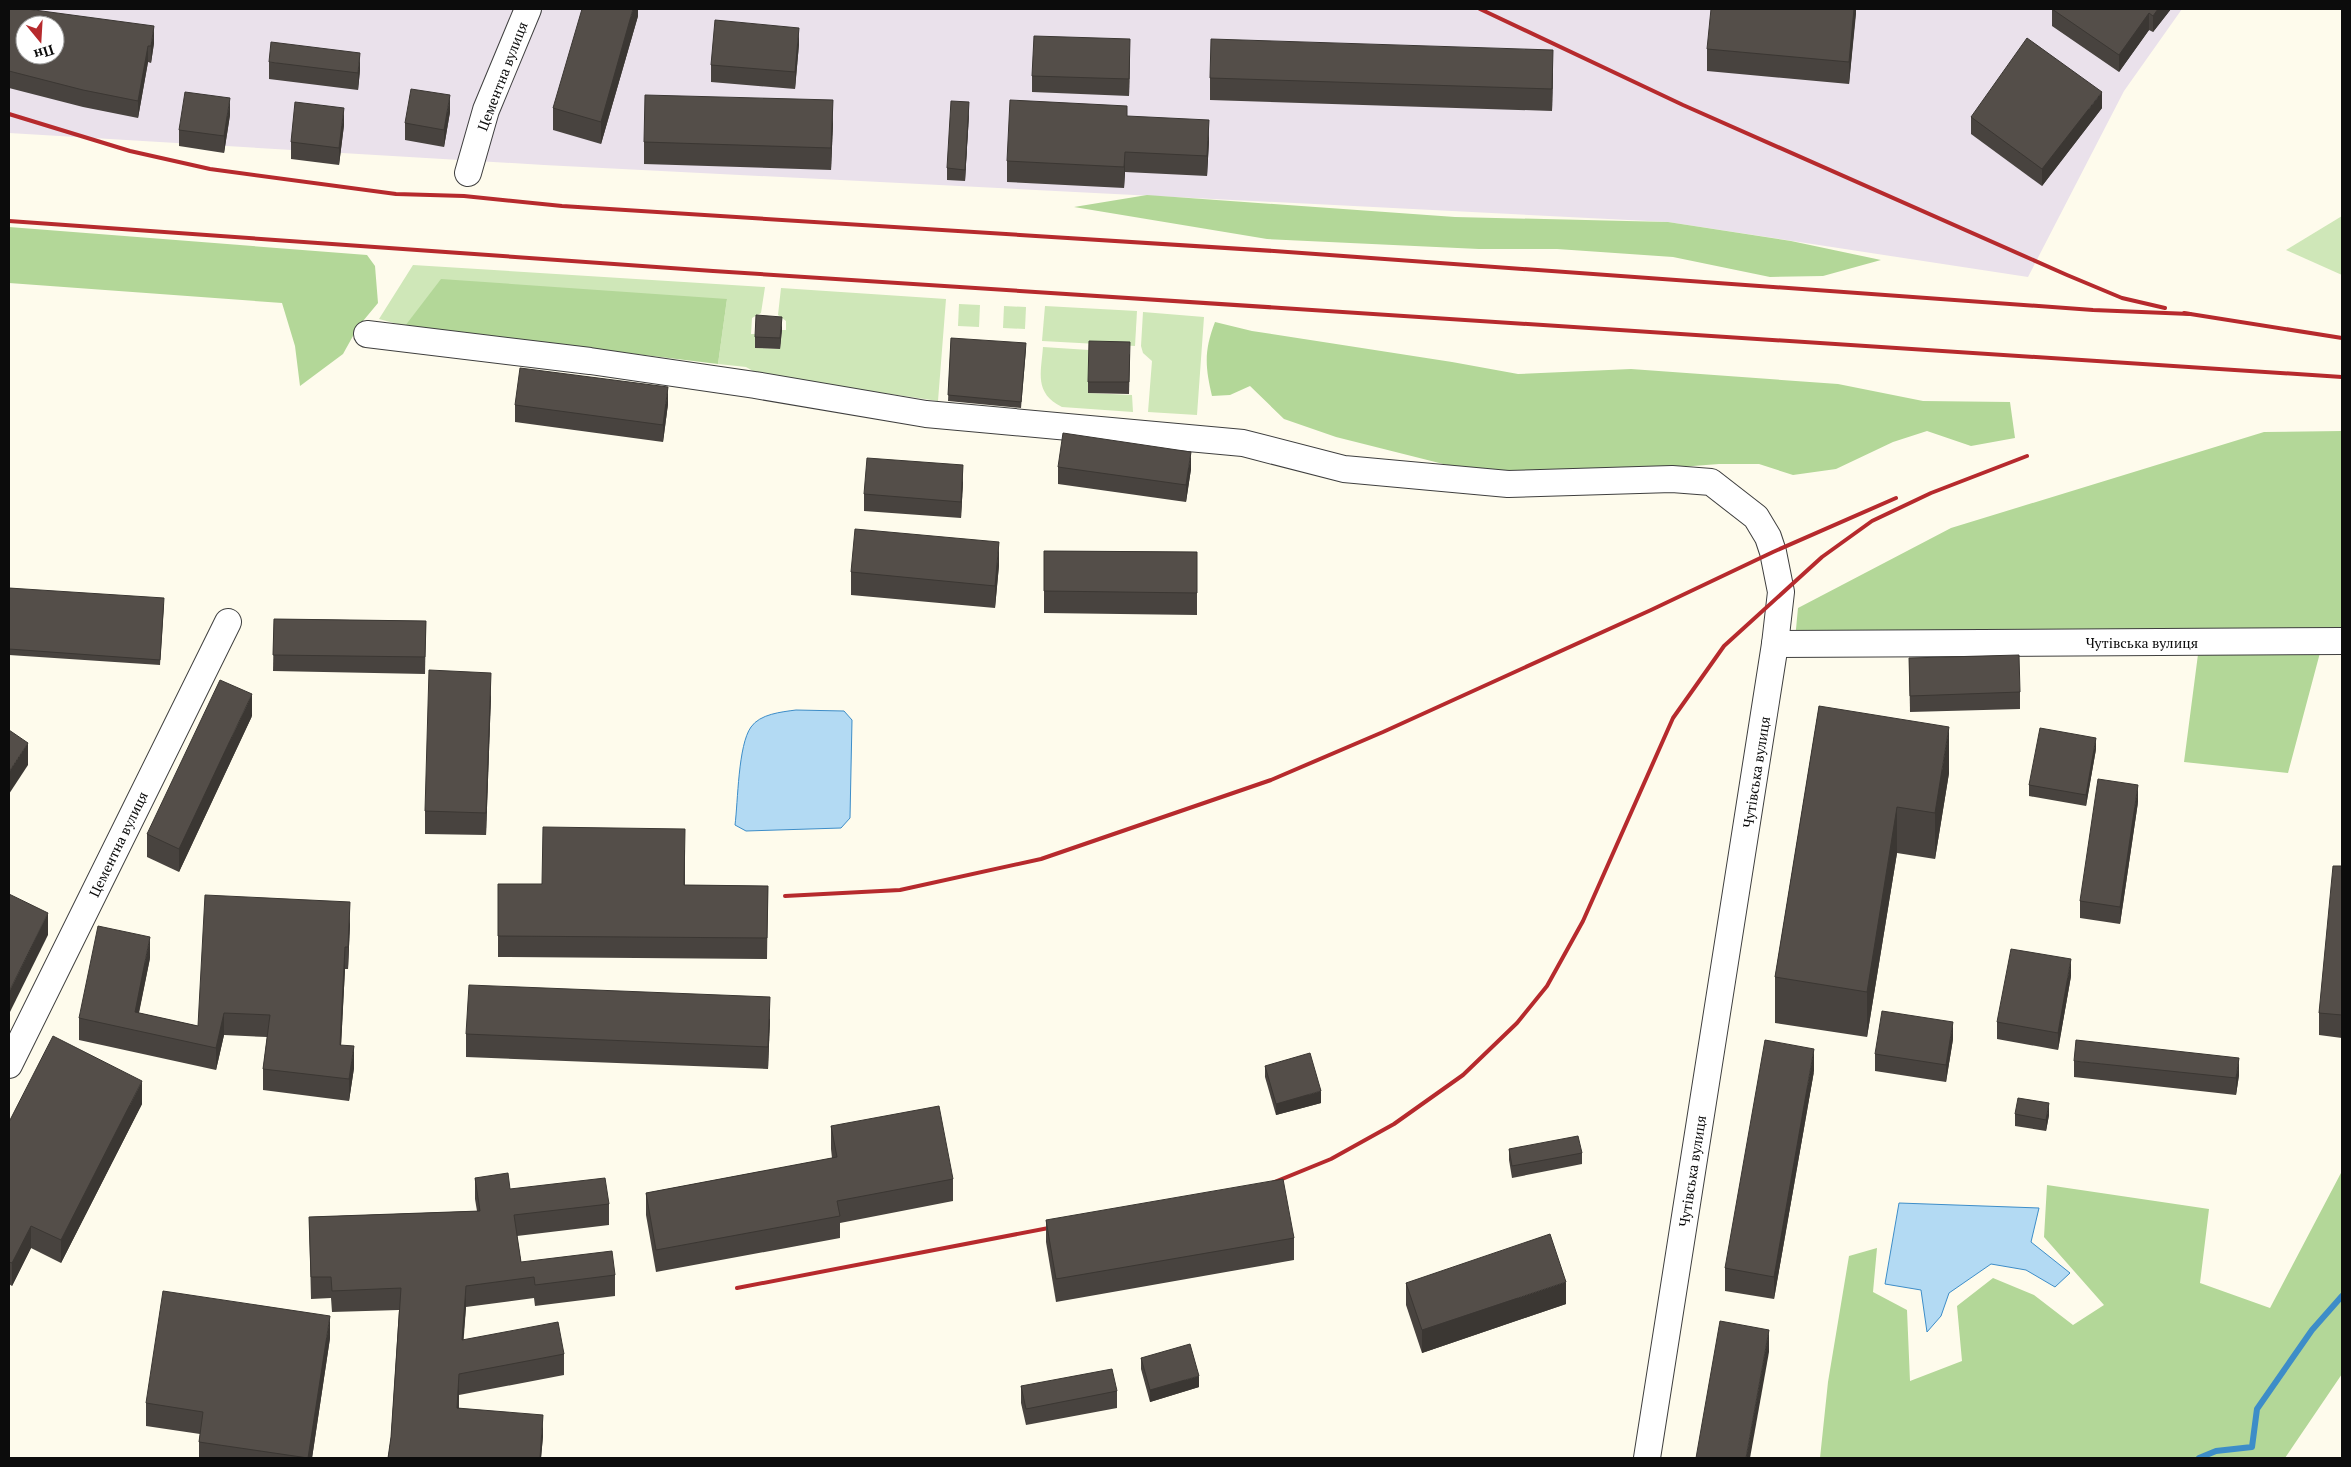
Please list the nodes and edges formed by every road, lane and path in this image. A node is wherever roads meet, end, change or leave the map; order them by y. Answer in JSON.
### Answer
{"nodes":[{"id":1,"x":528,"y":9,"type":"edge"},
{"id":2,"x":468,"y":173,"type":"dead end"},
{"id":3,"x":367,"y":334,"type":"dead end"},
{"id":4,"x":228,"y":622,"type":"dead end"},
{"id":5,"x":2342,"y":641,"type":"edge"},
{"id":6,"x":1776,"y":644,"type":"junction"},
{"id":7,"x":9,"y":1065,"type":"edge"},
{"id":8,"x":1647,"y":1458,"type":"edge"}],
"edges":[{"from":1,"to":2,"type":"street","name":"Цементна вулиця"},
{"from":3,"to":6,"type":"street"},
{"from":4,"to":7,"type":"street","name":"Цементна вулиця"},
{"from":5,"to":6,"type":"street","name":"Чутівська вулиця"},
{"from":6,"to":8,"type":"street","name":"Чутівська вулиця"}]}
